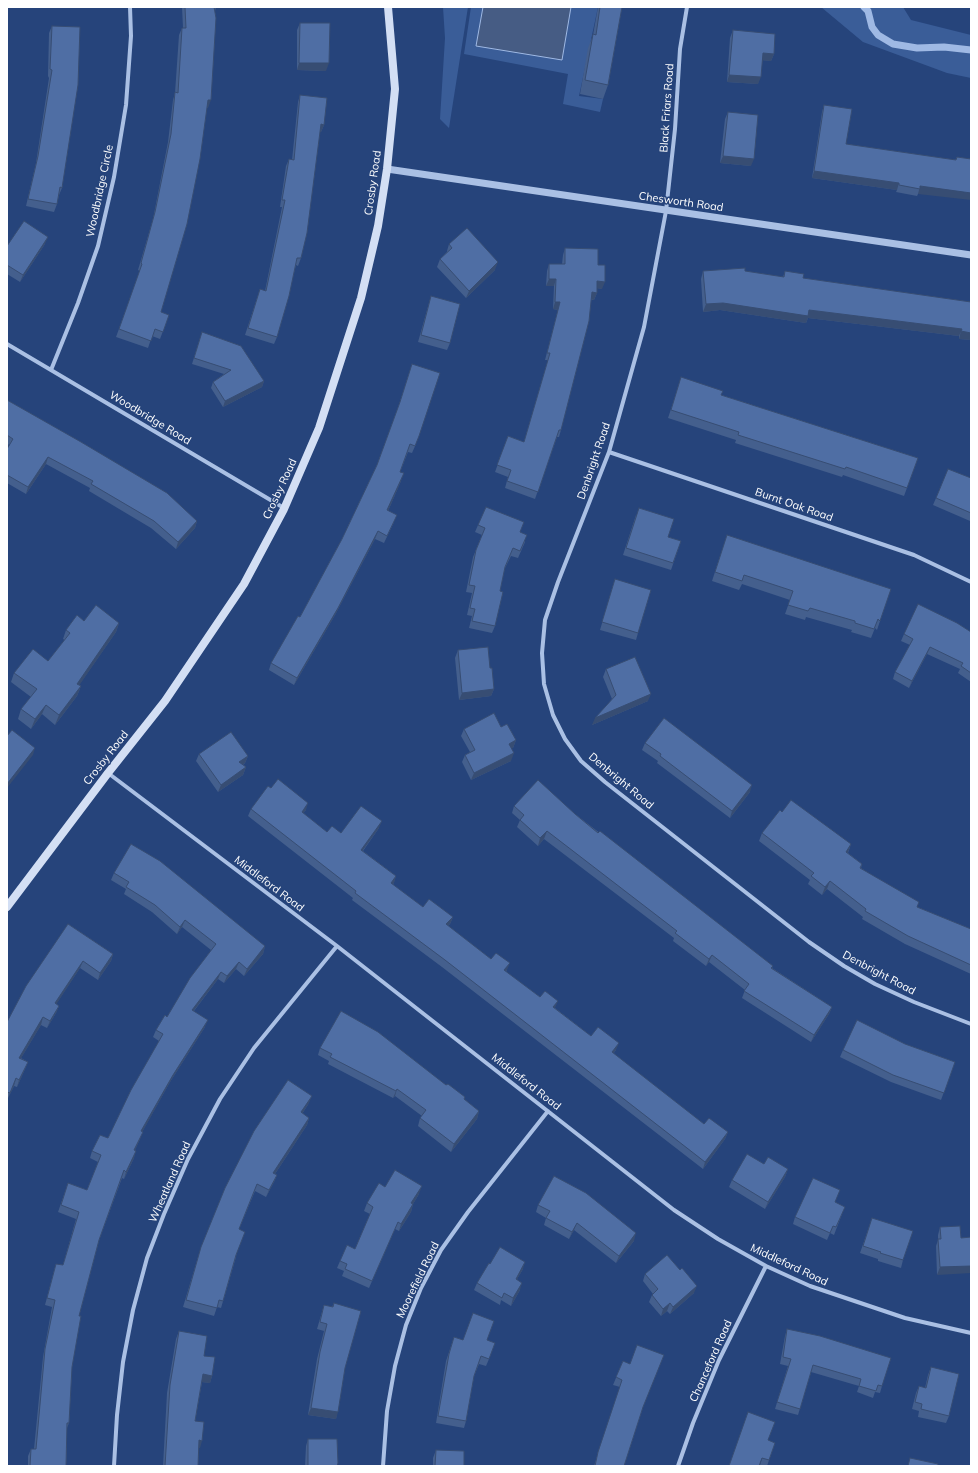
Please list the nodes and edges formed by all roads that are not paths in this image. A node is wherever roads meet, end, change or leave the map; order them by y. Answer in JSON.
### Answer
{"nodes":[{"id":1,"x":130,"y":7,"type":"edge"},
{"id":2,"x":388,"y":7,"type":"edge"},
{"id":3,"x":687,"y":7,"type":"edge"},
{"id":4,"x":387,"y":169,"type":"junction"},
{"id":5,"x":666,"y":211,"type":"junction"},
{"id":6,"x":971,"y":255,"type":"edge"},
{"id":7,"x":7,"y":344,"type":"edge"},
{"id":8,"x":51,"y":370,"type":"junction"},
{"id":9,"x":608,"y":452,"type":"junction"},
{"id":10,"x":284,"y":509,"type":"junction"},
{"id":11,"x":971,"y":582,"type":"edge"},
{"id":12,"x":108,"y":773,"type":"junction"},
{"id":13,"x":7,"y":907,"type":"edge"},
{"id":14,"x":337,"y":946,"type":"junction"},
{"id":15,"x":971,"y":1024,"type":"edge"},
{"id":16,"x":548,"y":1111,"type":"junction"},
{"id":17,"x":766,"y":1266,"type":"junction"},
{"id":18,"x":971,"y":1333,"type":"edge"},
{"id":19,"x":114,"y":1466,"type":"edge"},
{"id":20,"x":383,"y":1466,"type":"edge"},
{"id":21,"x":678,"y":1466,"type":"edge"}],
"edges":[{"from":1,"to":8,"type":"street","name":"Woodbridge Circle"},
{"from":2,"to":4,"type":"main road","name":"Crosby Road"},
{"from":3,"to":5,"type":"street","name":"Black Friars Road"},
{"from":4,"to":5,"type":"street","name":"Chesworth Road"},
{"from":4,"to":10,"type":"main road","name":"Crosby Road"},
{"from":5,"to":6,"type":"street","name":"Chesworth Road"},
{"from":5,"to":9,"type":"street","name":"Denbright Road"},
{"from":7,"to":8,"type":"street","name":"Woodbridge Road"},
{"from":8,"to":10,"type":"street","name":"Woodbridge Road"},
{"from":9,"to":11,"type":"street","name":"Burnt Oak Road"},
{"from":9,"to":15,"type":"street","name":"Denbright Road"},
{"from":10,"to":12,"type":"main road","name":"Crosby Road"},
{"from":12,"to":13,"type":"main road","name":"Crosby Road"},
{"from":12,"to":14,"type":"street","name":"Middleford Road"},
{"from":14,"to":16,"type":"street","name":"Middleford Road"},
{"from":14,"to":19,"type":"street","name":"Wheatland Road"},
{"from":16,"to":17,"type":"street","name":"Middleford Road"},
{"from":16,"to":20,"type":"street","name":"Moorefield Road"},
{"from":17,"to":18,"type":"street","name":"Middleford Road"},
{"from":17,"to":21,"type":"street","name":"Chanceford Road"}]}
